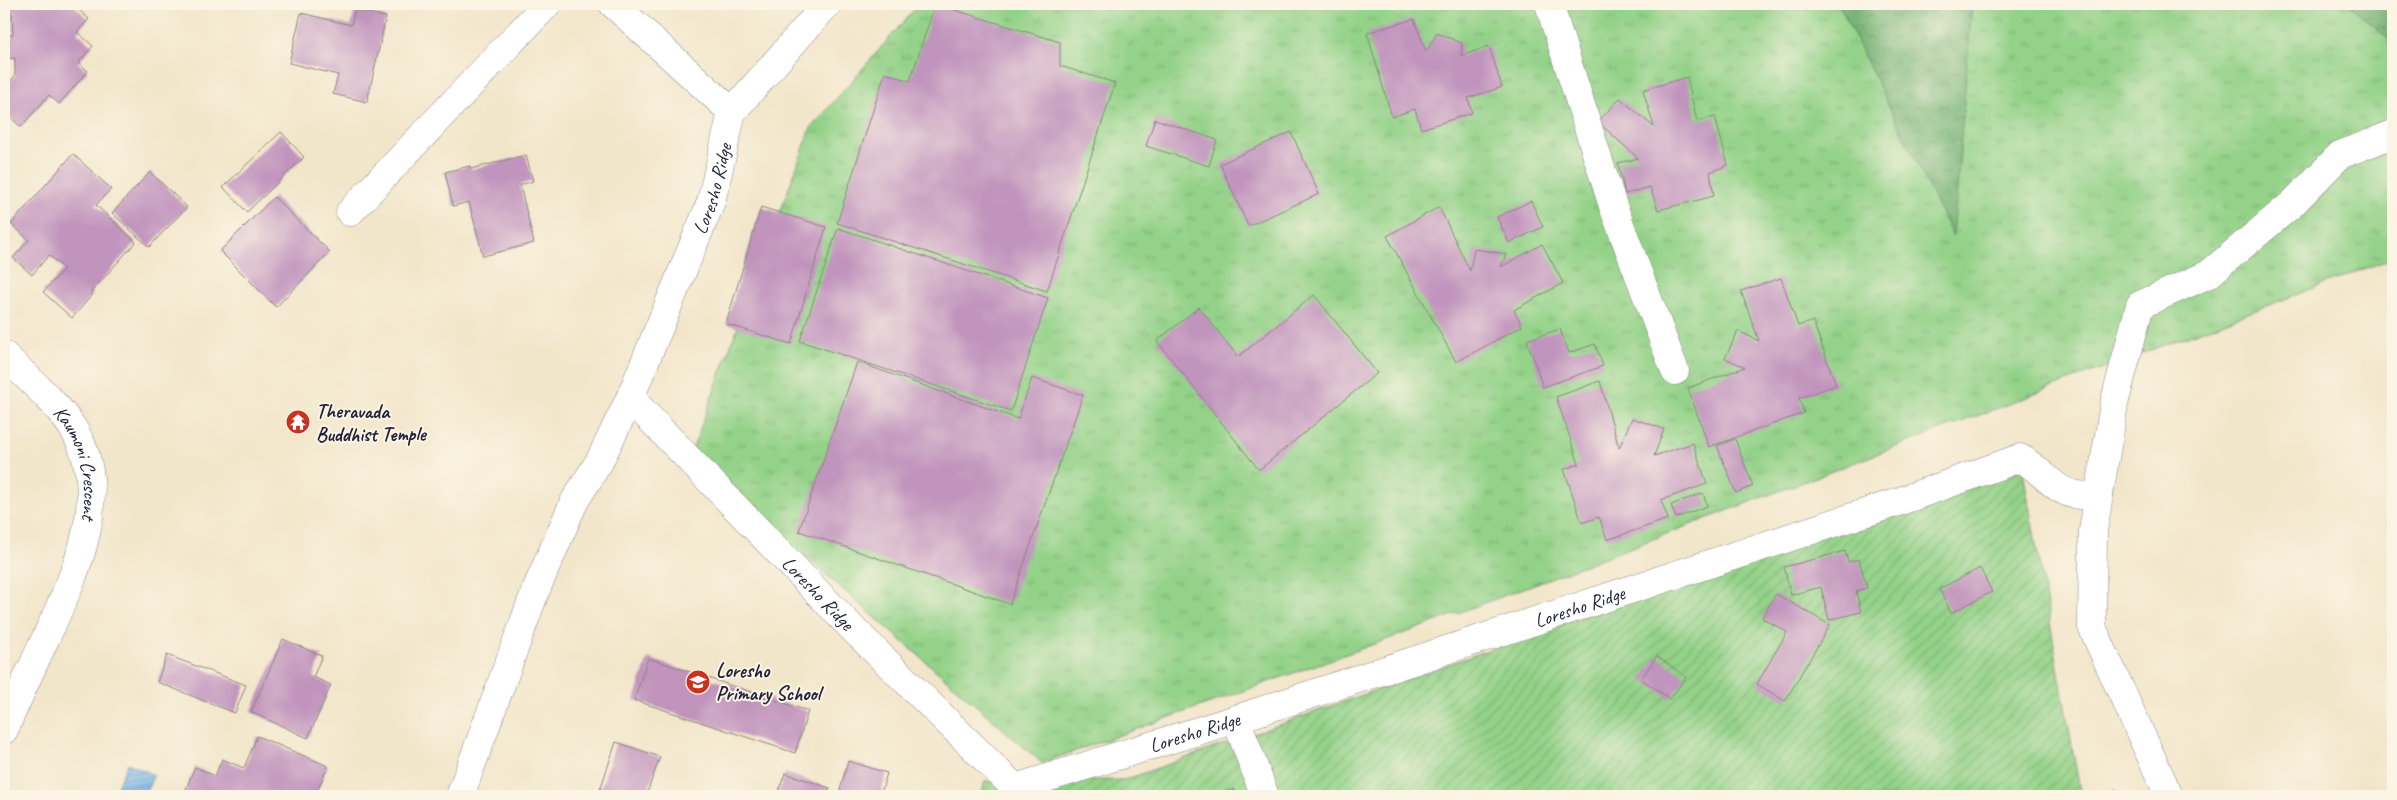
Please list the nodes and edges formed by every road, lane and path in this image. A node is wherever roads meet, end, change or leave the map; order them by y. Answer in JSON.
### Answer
{"nodes":[{"id":1,"x":547,"y":4,"type":"edge"},
{"id":2,"x":613,"y":4,"type":"edge"},
{"id":3,"x":827,"y":4,"type":"edge"},
{"id":4,"x":1548,"y":4,"type":"edge"},
{"id":5,"x":732,"y":112,"type":"junction"},
{"id":6,"x":2393,"y":134,"type":"edge"},
{"id":7,"x":350,"y":212,"type":"dead end"},
{"id":8,"x":4,"y":355,"type":"edge"},
{"id":9,"x":1675,"y":371,"type":"dead end"},
{"id":10,"x":630,"y":398,"type":"junction"},
{"id":11,"x":2099,"y":494,"type":"junction"},
{"id":12,"x":1236,"y":719,"type":"junction"},
{"id":13,"x":4,"y":730,"type":"edge"},
{"id":14,"x":1013,"y":792,"type":"edge"},
{"id":15,"x":460,"y":796,"type":"edge"},
{"id":16,"x":1265,"y":796,"type":"edge"},
{"id":17,"x":2169,"y":796,"type":"edge"}],
"edges":[{"from":1,"to":7,"type":"street"},
{"from":2,"to":5,"type":"street"},
{"from":3,"to":5,"type":"street","name":"Loresho Ridge"},
{"from":4,"to":9,"type":"street"},
{"from":5,"to":10,"type":"street","name":"Loresho Ridge"},
{"from":6,"to":11,"type":"street"},
{"from":8,"to":13,"type":"street","name":"Kaumoni Crescent"},
{"from":10,"to":14,"type":"street","name":"Loresho Ridge"},
{"from":10,"to":15,"type":"street","name":"Loresho Ridge"},
{"from":11,"to":12,"type":"street","name":"Loresho Ridge"},
{"from":11,"to":17,"type":"street"},
{"from":12,"to":14,"type":"street","name":"Loresho Ridge"},
{"from":12,"to":16,"type":"street"}]}
